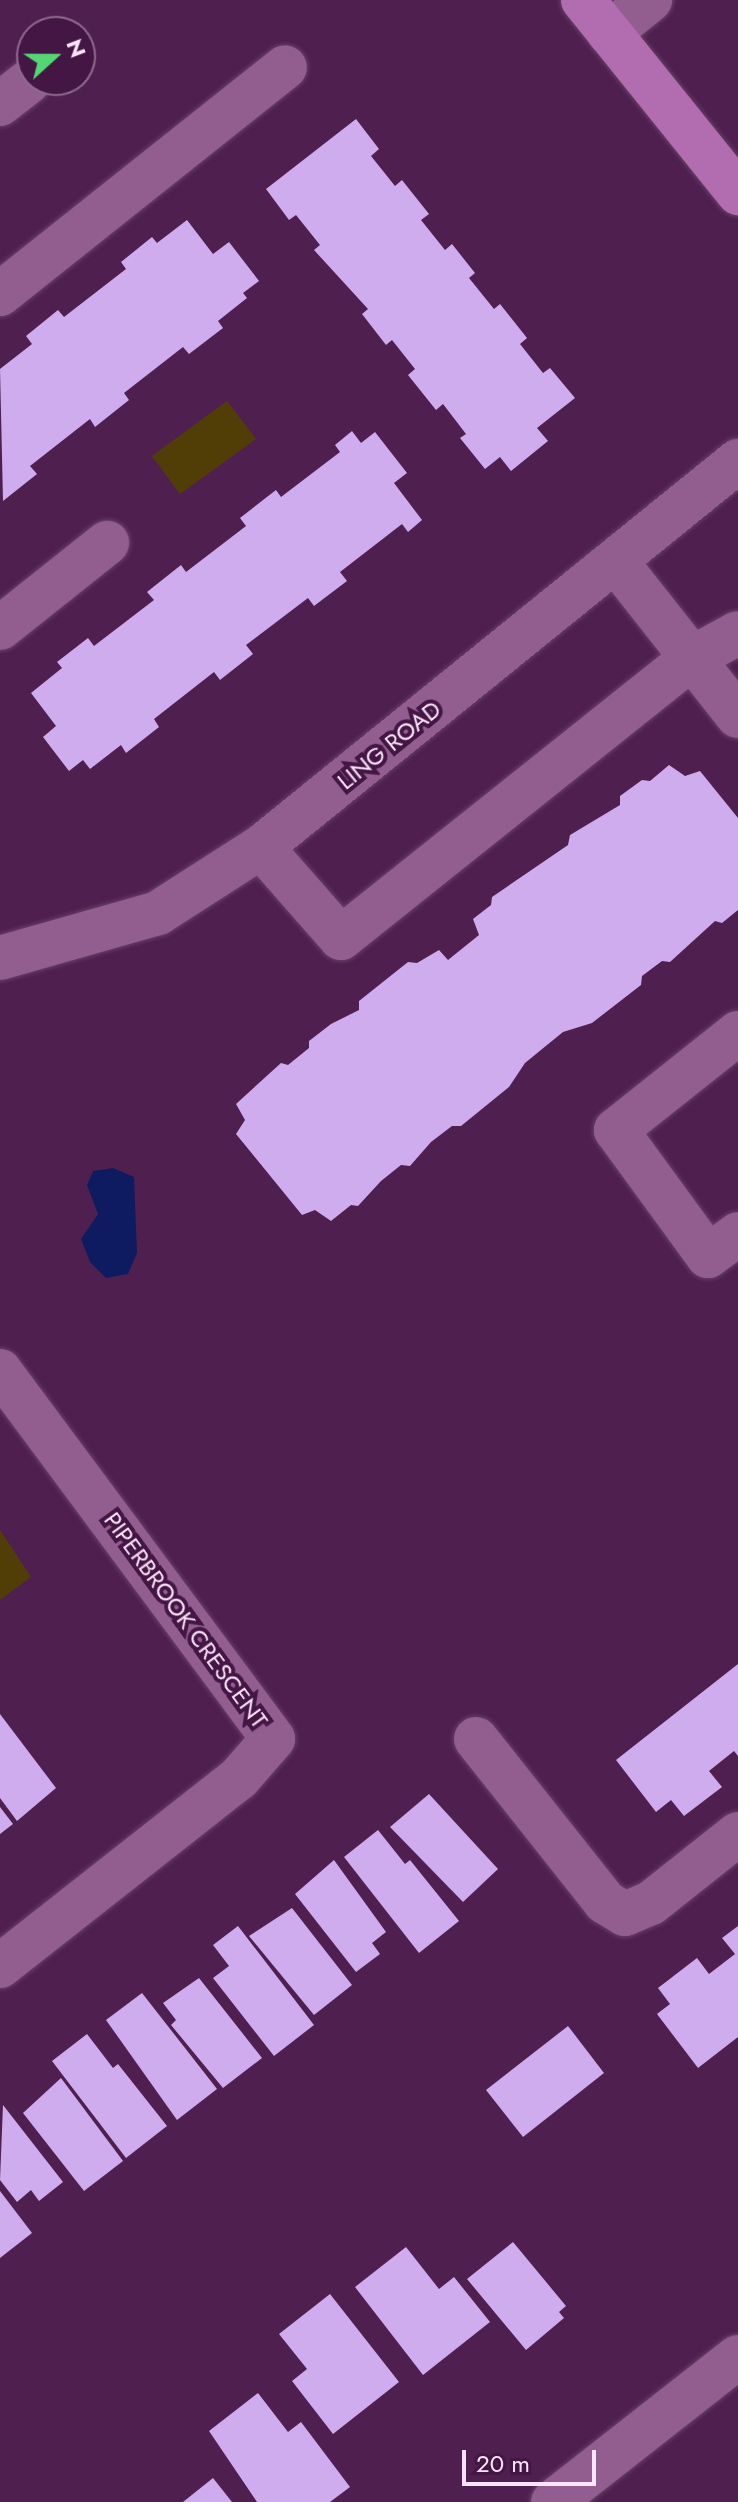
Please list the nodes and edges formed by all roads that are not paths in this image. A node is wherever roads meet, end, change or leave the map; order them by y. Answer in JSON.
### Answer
{"nodes":[{"id":1,"x":650,"y":0,"type":"edge"},
{"id":2,"x":596,"y":16,"type":"edge"},
{"id":3,"x":285,"y":67,"type":"dead end"},
{"id":4,"x":738,"y":193,"type":"edge"},
{"id":5,"x":0,"y":294,"type":"edge"},
{"id":6,"x":738,"y":461,"type":"edge"},
{"id":7,"x":107,"y":543,"type":"dead end"},
{"id":8,"x":617,"y":563,"type":"junction"},
{"id":9,"x":0,"y":628,"type":"edge"},
{"id":10,"x":738,"y":633,"type":"edge"},
{"id":11,"x":692,"y":658,"type":"junction"},
{"id":12,"x":738,"y":716,"type":"edge"},
{"id":13,"x":261,"y":847,"type":"junction"},
{"id":14,"x":0,"y":958,"type":"edge"},
{"id":15,"x":738,"y":1033,"type":"edge"},
{"id":16,"x":738,"y":1234,"type":"edge"},
{"id":17,"x":0,"y":1371,"type":"edge"},
{"id":18,"x":476,"y":1739,"type":"dead end"},
{"id":19,"x":738,"y":1834,"type":"edge"},
{"id":20,"x":0,"y":1966,"type":"edge"},
{"id":21,"x":738,"y":2357,"type":"edge"},
{"id":22,"x":553,"y":2502,"type":"edge"}],
"edges":[{"from":1,"to":2,"type":"street"},
{"from":2,"to":4,"type":"main road"},
{"from":3,"to":5,"type":"street"},
{"from":6,"to":8,"type":"street","name":"LING ROAD"},
{"from":7,"to":9,"type":"street"},
{"from":8,"to":11,"type":"street"},
{"from":8,"to":13,"type":"street","name":"LING ROAD"},
{"from":10,"to":11,"type":"street"},
{"from":11,"to":12,"type":"street"},
{"from":11,"to":13,"type":"street"},
{"from":13,"to":14,"type":"street","name":"LING ROAD"},
{"from":15,"to":16,"type":"street"},
{"from":17,"to":20,"type":"street","name":"PIPERBROOK CRESCENT"},
{"from":18,"to":19,"type":"street"},
{"from":21,"to":22,"type":"street"}]}
